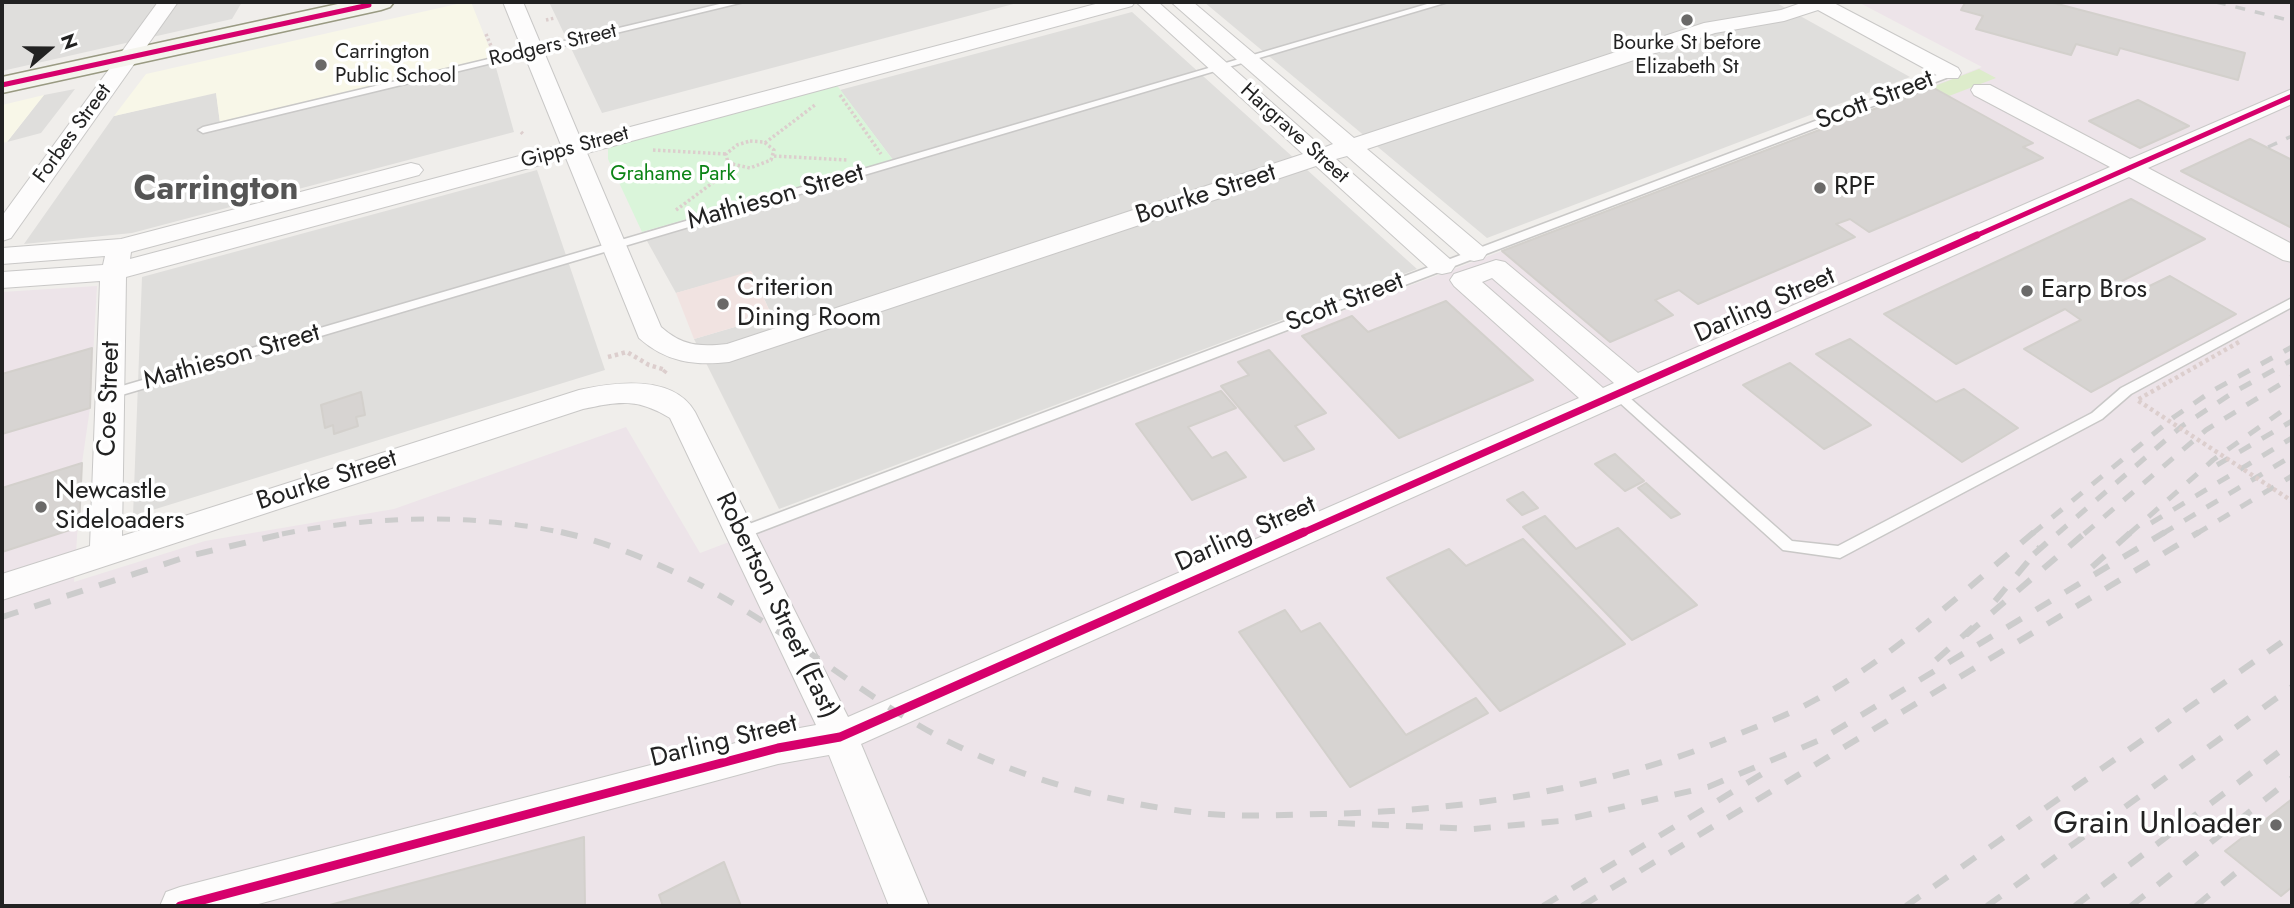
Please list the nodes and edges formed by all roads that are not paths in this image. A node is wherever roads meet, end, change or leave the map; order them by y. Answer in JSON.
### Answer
{"nodes":[{"id":1,"x":168,"y":2,"type":"edge"},
{"id":2,"x":382,"y":2,"type":"edge"},
{"id":3,"x":513,"y":2,"type":"edge"},
{"id":4,"x":739,"y":2,"type":"edge"},
{"id":5,"x":1057,"y":2,"type":"edge"},
{"id":6,"x":1125,"y":2,"type":"edge"},
{"id":7,"x":1146,"y":2,"type":"edge"},
{"id":8,"x":1181,"y":2,"type":"edge"},
{"id":9,"x":1443,"y":2,"type":"edge"},
{"id":10,"x":1757,"y":2,"type":"edge"},
{"id":11,"x":1819,"y":3,"type":"edge"},
{"id":12,"x":1711,"y":27,"type":"junction"},
{"id":13,"x":966,"y":35,"type":"junction"},
{"id":14,"x":534,"y":51,"type":"junction"},
{"id":15,"x":129,"y":57,"type":"junction"},
{"id":16,"x":1247,"y":59,"type":"junction"},
{"id":17,"x":1219,"y":67,"type":"junction"},
{"id":18,"x":1950,"y":73,"type":"joint"},
{"id":19,"x":2,"y":85,"type":"edge"},
{"id":20,"x":1982,"y":90,"type":"dead end"},
{"id":21,"x":2292,"y":96,"type":"edge"},
{"id":22,"x":203,"y":130,"type":"dead end"},
{"id":23,"x":570,"y":139,"type":"junction"},
{"id":24,"x":1350,"y":148,"type":"junction"},
{"id":25,"x":1320,"y":158,"type":"junction"},
{"id":26,"x":2129,"y":168,"type":"junction"},
{"id":27,"x":2,"y":233,"type":"edge"},
{"id":28,"x":614,"y":246,"type":"junction"},
{"id":29,"x":1474,"y":253,"type":"junction"},
{"id":30,"x":2292,"y":254,"type":"edge"},
{"id":31,"x":2,"y":256,"type":"edge"},
{"id":32,"x":117,"y":259,"type":"junction"},
{"id":33,"x":1442,"y":266,"type":"junction"},
{"id":34,"x":2,"y":280,"type":"edge"},
{"id":35,"x":2292,"y":302,"type":"edge"},
{"id":36,"x":659,"y":385,"type":"joint"},
{"id":37,"x":110,"y":394,"type":"junction"},
{"id":38,"x":1617,"y":394,"type":"junction"},
{"id":39,"x":741,"y":533,"type":"junction"},
{"id":40,"x":106,"y":553,"type":"junction"},
{"id":41,"x":2,"y":587,"type":"edge"},
{"id":42,"x":840,"y":737,"type":"junction"},
{"id":43,"x":180,"y":906,"type":"edge"},
{"id":44,"x":909,"y":906,"type":"edge"}],
"edges":[{"from":1,"to":15,"type":"street","name":"Forbes Street"},
{"from":2,"to":15,"type":"main road"},
{"from":3,"to":14,"type":"street"},
{"from":4,"to":14,"type":"lane","name":"Rodgers Street"},
{"from":5,"to":13,"type":"street","name":"Gipps Street"},
{"from":6,"to":13,"type":"street","name":"Gipps Street"},
{"from":7,"to":17,"type":"street","name":"Hargrave Street"},
{"from":8,"to":16,"type":"street","name":"Hargrave Street"},
{"from":9,"to":16,"type":"lane","name":"Mathieson Street"},
{"from":10,"to":12,"type":"street","name":"Bourke Street"},
{"from":11,"to":12,"type":"street","name":"Bourke Street"},
{"from":11,"to":18,"type":"street"},
{"from":12,"to":24,"type":"street","name":"Bourke Street"},
{"from":13,"to":23,"type":"street","name":"Gipps Street"},
{"from":14,"to":22,"type":"lane","name":"Rodgers Street"},
{"from":14,"to":23,"type":"street"},
{"from":15,"to":19,"type":"main road"},
{"from":15,"to":27,"type":"street","name":"Forbes Street"},
{"from":16,"to":17,"type":"lane","name":"Mathieson Street"},
{"from":16,"to":24,"type":"street","name":"Hargrave Street"},
{"from":17,"to":25,"type":"street","name":"Hargrave Street"},
{"from":17,"to":28,"type":"lane","name":"Mathieson Street"},
{"from":18,"to":29,"type":"lane","name":"Scott Street"},
{"from":20,"to":26,"type":"street"},
{"from":21,"to":26,"type":"street","name":"Darling Street"},
{"from":23,"to":28,"type":"street"},
{"from":23,"to":32,"type":"street","name":"Gipps Street"},
{"from":24,"to":25,"type":"street","name":"Bourke Street"},
{"from":24,"to":29,"type":"street","name":"Hargrave Street"},
{"from":25,"to":28,"type":"street","name":"Bourke Street"},
{"from":25,"to":33,"type":"street","name":"Hargrave Street"},
{"from":26,"to":30,"type":"street"},
{"from":26,"to":38,"type":"street","name":"Darling Street"},
{"from":28,"to":37,"type":"lane","name":"Mathieson Street"},
{"from":29,"to":33,"type":"lane","name":"Scott Street"},
{"from":31,"to":32,"type":"street","name":"Gipps Street"},
{"from":32,"to":34,"type":"street","name":"Gipps Street"},
{"from":32,"to":37,"type":"street","name":"Coe Street"},
{"from":33,"to":39,"type":"lane","name":"Scott Street"},
{"from":35,"to":38,"type":"lane"},
{"from":36,"to":39,"type":"street","name":"Robertson Street (East)"},
{"from":36,"to":40,"type":"street","name":"Bourke Street"},
{"from":37,"to":40,"type":"street","name":"Coe Street"},
{"from":38,"to":38,"type":"street"},
{"from":38,"to":42,"type":"street","name":"Darling Street"},
{"from":39,"to":42,"type":"street","name":"Robertson Street (East)"},
{"from":40,"to":41,"type":"street","name":"Bourke Street"},
{"from":42,"to":43,"type":"street","name":"Darling Street"},
{"from":42,"to":44,"type":"street","name":"Robertson Street (East)"}]}
